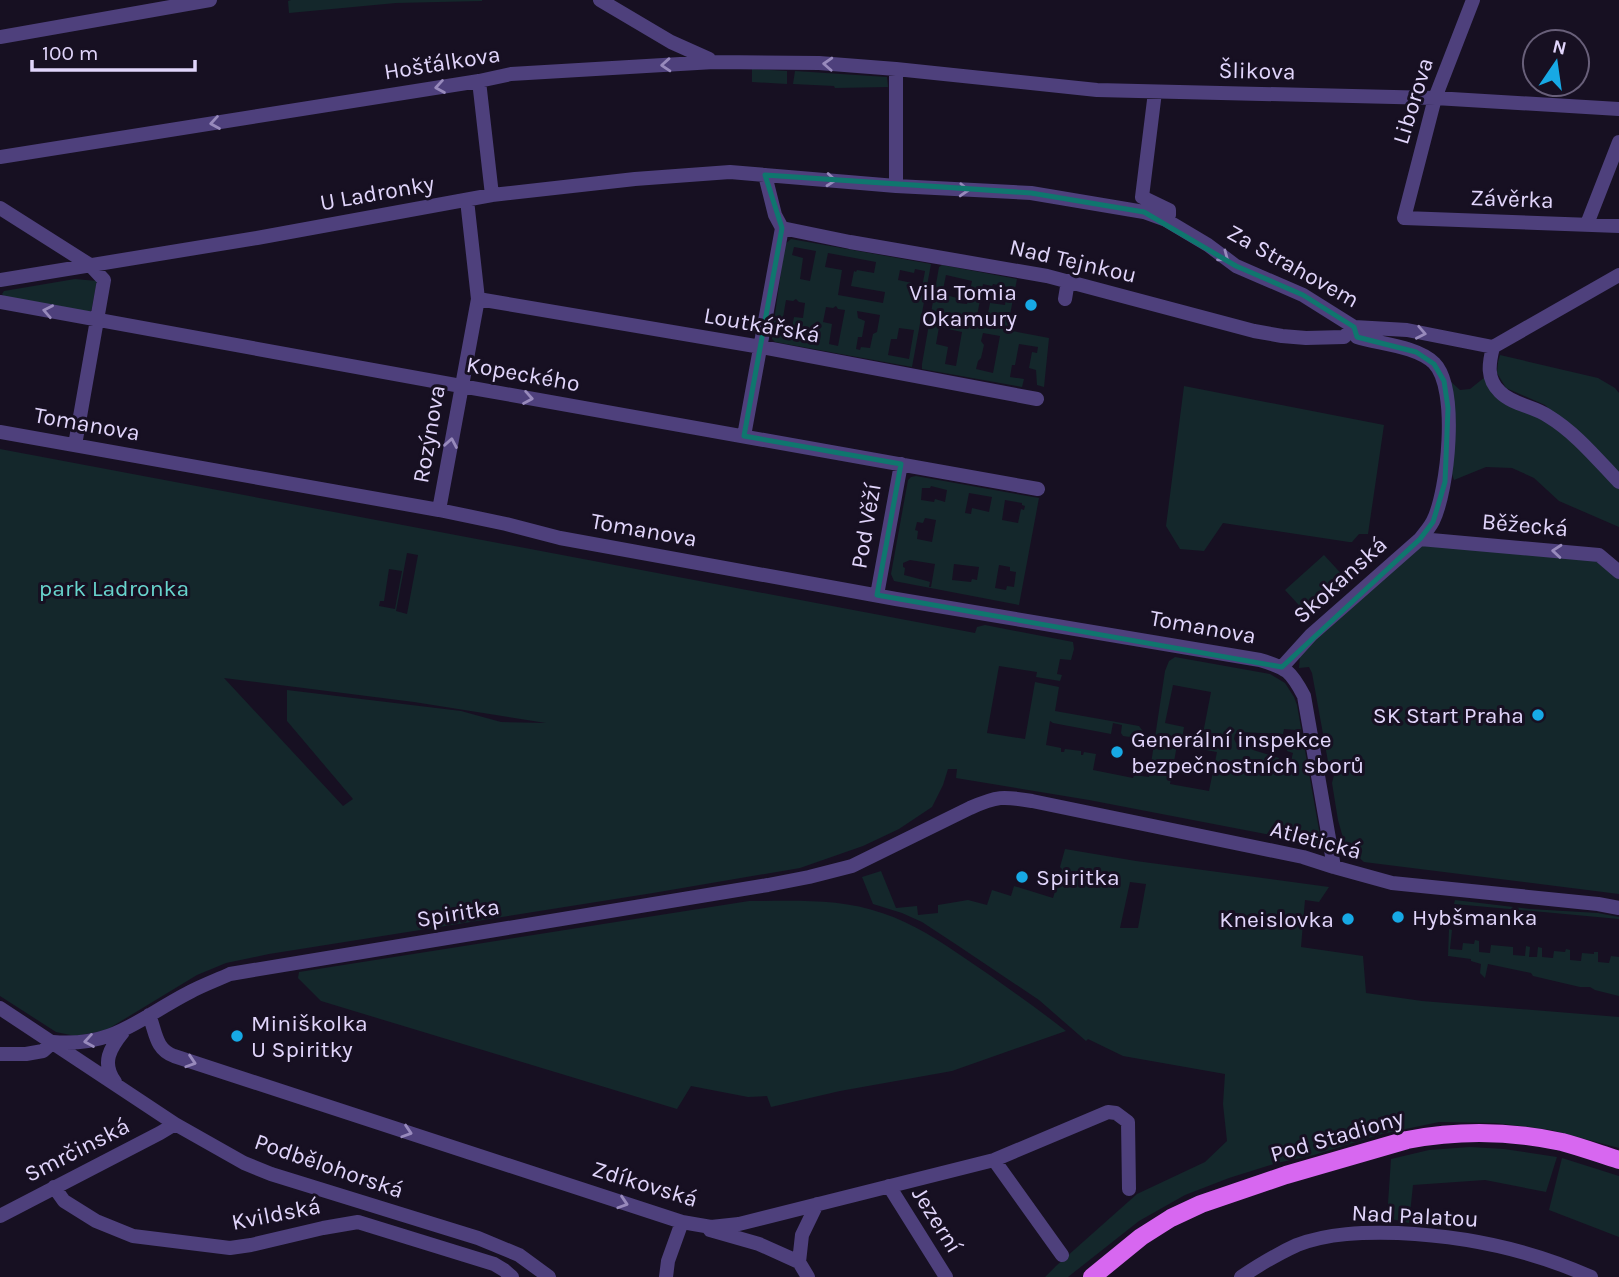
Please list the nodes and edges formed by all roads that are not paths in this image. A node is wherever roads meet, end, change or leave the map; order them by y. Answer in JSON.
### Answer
{"nodes":[{"id":1,"x":210,"y":0,"type":"edge"},
{"id":2,"x":600,"y":0,"type":"edge"},
{"id":3,"x":1473,"y":0,"type":"edge"},
{"id":4,"x":0,"y":37,"type":"edge"},
{"id":5,"x":714,"y":62,"type":"junction"},
{"id":6,"x":896,"y":69,"type":"junction"},
{"id":7,"x":479,"y":81,"type":"junction"},
{"id":8,"x":1155,"y":92,"type":"junction"},
{"id":9,"x":1435,"y":98,"type":"junction"},
{"id":10,"x":1619,"y":109,"type":"edge"},
{"id":11,"x":1619,"y":142,"type":"edge"},
{"id":12,"x":0,"y":157,"type":"edge"},
{"id":13,"x":765,"y":175,"type":"junction"},
{"id":14,"x":896,"y":186,"type":"junction"},
{"id":15,"x":492,"y":195,"type":"junction"},
{"id":16,"x":467,"y":200,"type":"junction"},
{"id":17,"x":0,"y":208,"type":"edge"},
{"id":18,"x":1404,"y":218,"type":"joint"},
{"id":19,"x":1166,"y":220,"type":"junction"},
{"id":20,"x":1587,"y":224,"type":"junction"},
{"id":21,"x":1619,"y":226,"type":"edge"},
{"id":22,"x":782,"y":228,"type":"junction"},
{"id":23,"x":90,"y":265,"type":"junction"},
{"id":24,"x":1619,"y":275,"type":"edge"},
{"id":25,"x":0,"y":280,"type":"edge"},
{"id":26,"x":1068,"y":281,"type":"junction"},
{"id":27,"x":478,"y":299,"type":"junction"},
{"id":28,"x":1065,"y":299,"type":"dead end"},
{"id":29,"x":0,"y":302,"type":"edge"},
{"id":30,"x":97,"y":320,"type":"junction"},
{"id":31,"x":1354,"y":327,"type":"junction"},
{"id":32,"x":761,"y":347,"type":"junction"},
{"id":33,"x":1493,"y":347,"type":"junction"},
{"id":34,"x":461,"y":386,"type":"junction"},
{"id":35,"x":1037,"y":399,"type":"dead end"},
{"id":36,"x":0,"y":432,"type":"edge"},
{"id":37,"x":744,"y":436,"type":"junction"},
{"id":38,"x":75,"y":445,"type":"junction"},
{"id":39,"x":901,"y":464,"type":"junction"},
{"id":40,"x":1619,"y":482,"type":"edge"},
{"id":41,"x":1038,"y":489,"type":"dead end"},
{"id":42,"x":439,"y":510,"type":"junction"},
{"id":43,"x":1420,"y":539,"type":"junction"},
{"id":44,"x":1619,"y":572,"type":"edge"},
{"id":45,"x":877,"y":595,"type":"junction"},
{"id":46,"x":1282,"y":667,"type":"junction"},
{"id":47,"x":1005,"y":797,"type":"joint"},
{"id":48,"x":1334,"y":867,"type":"junction"},
{"id":49,"x":1619,"y":908,"type":"edge"},
{"id":50,"x":0,"y":1007,"type":"edge"},
{"id":51,"x":149,"y":1016,"type":"junction"},
{"id":52,"x":124,"y":1031,"type":"junction"},
{"id":53,"x":53,"y":1042,"type":"junction"},
{"id":54,"x":0,"y":1054,"type":"edge"},
{"id":55,"x":108,"y":1062,"type":"junction"},
{"id":56,"x":93,"y":1069,"type":"junction"},
{"id":57,"x":118,"y":1087,"type":"junction"},
{"id":58,"x":175,"y":1124,"type":"junction"},
{"id":59,"x":993,"y":1160,"type":"junction"},
{"id":60,"x":1619,"y":1160,"type":"edge"},
{"id":61,"x":889,"y":1186,"type":"junction"},
{"id":62,"x":54,"y":1187,"type":"junction"},
{"id":63,"x":1129,"y":1189,"type":"dead end"},
{"id":64,"x":817,"y":1205,"type":"junction"},
{"id":65,"x":0,"y":1216,"type":"edge"},
{"id":66,"x":682,"y":1222,"type":"junction"},
{"id":67,"x":1062,"y":1255,"type":"dead end"},
{"id":68,"x":799,"y":1262,"type":"junction"},
{"id":69,"x":512,"y":1277,"type":"edge"},
{"id":70,"x":549,"y":1277,"type":"edge"},
{"id":71,"x":666,"y":1277,"type":"edge"},
{"id":72,"x":808,"y":1277,"type":"edge"},
{"id":73,"x":946,"y":1277,"type":"edge"},
{"id":74,"x":1091,"y":1277,"type":"edge"},
{"id":75,"x":1241,"y":1277,"type":"edge"},
{"id":76,"x":1591,"y":1277,"type":"edge"}],
"edges":[{"from":1,"to":4,"type":"street"},
{"from":2,"to":5,"type":"street"},
{"from":3,"to":9,"type":"street","name":"Liborova"},
{"from":6,"to":5,"type":"street","name":"Hošťálkova","one_way":true},
{"from":5,"to":7,"type":"street","name":"Hošťálkova","one_way":true},
{"from":6,"to":8,"type":"street","name":"Šlikova"},
{"from":6,"to":14,"type":"street"},
{"from":7,"to":12,"type":"street","name":"Hošťálkova","one_way":true},
{"from":7,"to":15,"type":"street"},
{"from":8,"to":9,"type":"street","name":"Šlikova"},
{"from":8,"to":19,"type":"street"},
{"from":9,"to":10,"type":"street","name":"Šlikova"},
{"from":9,"to":18,"type":"street","name":"Liborova"},
{"from":11,"to":20,"type":"street"},
{"from":13,"to":14,"type":"street","name":"Za Strahovem","one_way":true},
{"from":13,"to":15,"type":"street","name":"U Ladronky"},
{"from":13,"to":22,"type":"street"},
{"from":14,"to":19,"type":"street","name":"Za Strahovem","one_way":true},
{"from":15,"to":16,"type":"street","name":"U Ladronky"},
{"from":16,"to":23,"type":"street","name":"U Ladronky"},
{"from":16,"to":27,"type":"street","name":"Rozýnova"},
{"from":17,"to":23,"type":"street"},
{"from":18,"to":20,"type":"street","name":"Závěrka"},
{"from":19,"to":31,"type":"street","name":"Za Strahovem","one_way":true},
{"from":20,"to":21,"type":"street","name":"Závěrka"},
{"from":22,"to":26,"type":"street","name":"Nad Tejnkou"},
{"from":22,"to":32,"type":"street"},
{"from":23,"to":25,"type":"street","name":"U Ladronky"},
{"from":23,"to":30,"type":"street"},
{"from":24,"to":33,"type":"street"},
{"from":26,"to":28,"type":"street"},
{"from":26,"to":31,"type":"street","name":"Nad Tejnkou"},
{"from":27,"to":32,"type":"street","name":"Loutkářská"},
{"from":27,"to":34,"type":"street","name":"Rozýnova"},
{"from":30,"to":29,"type":"street","name":"Kopeckého","one_way":true},
{"from":30,"to":34,"type":"street","name":"Kopeckého"},
{"from":30,"to":38,"type":"street"},
{"from":31,"to":33,"type":"street","name":"Za Strahovem","one_way":true},
{"from":31,"to":43,"type":"street","name":"Skokanská"},
{"from":32,"to":35,"type":"street","name":"Loutkářská"},
{"from":32,"to":37,"type":"street"},
{"from":33,"to":40,"type":"street"},
{"from":34,"to":37,"type":"street","name":"Kopeckého","one_way":true},
{"from":42,"to":34,"type":"street","name":"Rozýnova","one_way":true},
{"from":36,"to":38,"type":"street","name":"Tomanova"},
{"from":37,"to":39,"type":"street","name":"Kopeckého"},
{"from":38,"to":42,"type":"street","name":"Tomanova"},
{"from":39,"to":41,"type":"street","name":"Kopeckého"},
{"from":39,"to":45,"type":"street","name":"Pod Věží"},
{"from":42,"to":45,"type":"street","name":"Tomanova"},
{"from":44,"to":43,"type":"street","name":"Běžecká","one_way":true},
{"from":43,"to":46,"type":"street","name":"Skokanská"},
{"from":45,"to":46,"type":"street","name":"Tomanova"},
{"from":46,"to":48,"type":"street"},
{"from":47,"to":48,"type":"street","name":"Atletická"},
{"from":47,"to":51,"type":"street","name":"Spiritka"},
{"from":48,"to":49,"type":"street","name":"Atletická"},
{"from":50,"to":53,"type":"street","name":"Podbělohorská"},
{"from":51,"to":52,"type":"street","name":"Spiritka"},
{"from":51,"to":66,"type":"street","name":"Zdíkovská","one_way":true},
{"from":52,"to":53,"type":"street","name":"Spiritka","one_way":true},
{"from":52,"to":55,"type":"street"},
{"from":53,"to":54,"type":"street"},
{"from":53,"to":56,"type":"street","name":"Podbělohorská"},
{"from":55,"to":56,"type":"street"},
{"from":55,"to":57,"type":"street"},
{"from":56,"to":57,"type":"street","name":"Podbělohorská"},
{"from":57,"to":58,"type":"street","name":"Podbělohorská"},
{"from":58,"to":62,"type":"street","name":"Smrčinská"},
{"from":58,"to":70,"type":"street","name":"Podbělohorská"},
{"from":59,"to":61,"type":"street","name":"Zdíkovská"},
{"from":59,"to":63,"type":"street","name":"Zdíkovská"},
{"from":59,"to":67,"type":"street"},
{"from":60,"to":74,"type":"main road","name":"Pod Stadiony"},
{"from":61,"to":64,"type":"street","name":"Zdíkovská"},
{"from":61,"to":73,"type":"street","name":"Jezerní"},
{"from":62,"to":65,"type":"street","name":"Smrčinská"},
{"from":62,"to":69,"type":"street","name":"Kvildská"},
{"from":64,"to":66,"type":"street","name":"Zdíkovská"},
{"from":64,"to":68,"type":"street"},
{"from":66,"to":68,"type":"street"},
{"from":66,"to":71,"type":"street"},
{"from":68,"to":72,"type":"street"},
{"from":75,"to":76,"type":"street","name":"Nad Palatou"}]}
